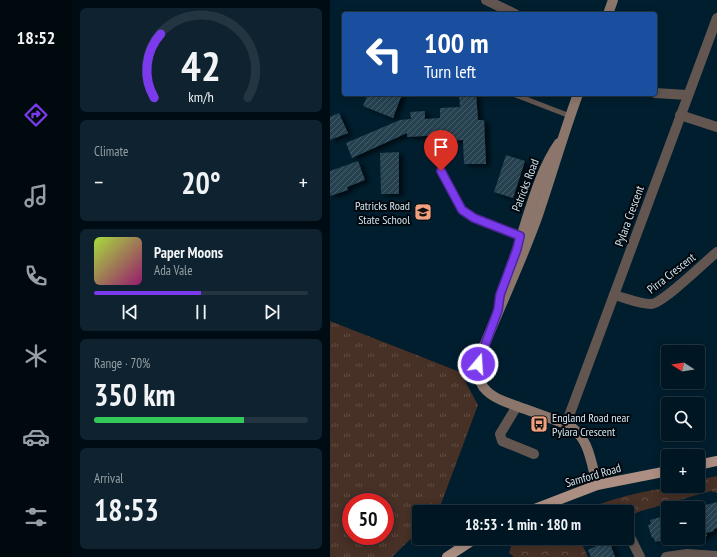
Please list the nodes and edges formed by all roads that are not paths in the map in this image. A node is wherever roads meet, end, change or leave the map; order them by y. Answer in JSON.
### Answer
{"nodes":[{"id":1,"x":486,"y":0,"type":"edge"},
{"id":2,"x":613,"y":0,"type":"edge"},
{"id":3,"x":511,"y":12,"type":"edge"},
{"id":4,"x":609,"y":12,"type":"edge"},
{"id":5,"x":717,"y":18,"type":"edge"},
{"id":6,"x":715,"y":29,"type":"edge"},
{"id":7,"x":657,"y":93,"type":"edge"},
{"id":8,"x":687,"y":95,"type":"junction"},
{"id":9,"x":518,"y":96,"type":"edge"},
{"id":10,"x":577,"y":96,"type":"edge"},
{"id":11,"x":680,"y":115,"type":"junction"},
{"id":12,"x":570,"y":116,"type":"junction"},
{"id":13,"x":717,"y":127,"type":"edge"},
{"id":14,"x":561,"y":140,"type":"junction"},
{"id":15,"x":441,"y":171,"type":"dead end"},
{"id":16,"x":520,"y":236,"type":"junction"},
{"id":17,"x":717,"y":252,"type":"edge"},
{"id":18,"x":614,"y":295,"type":"junction"},
{"id":19,"x":498,"y":310,"type":"junction"},
{"id":20,"x":517,"y":406,"type":"junction"},
{"id":21,"x":566,"y":424,"type":"junction"},
{"id":22,"x":534,"y":454,"type":"dead end"},
{"id":23,"x":717,"y":461,"type":"edge"},
{"id":24,"x":705,"y":464,"type":"edge"},
{"id":25,"x":661,"y":472,"type":"edge"},
{"id":26,"x":597,"y":485,"type":"junction"},
{"id":27,"x":545,"y":505,"type":"edge"},
{"id":28,"x":466,"y":545,"type":"edge"},
{"id":29,"x":634,"y":545,"type":"edge"},
{"id":30,"x":717,"y":556,"type":"edge"},
{"id":31,"x":448,"y":557,"type":"edge"},
{"id":32,"x":640,"y":557,"type":"edge"},
{"id":33,"x":666,"y":557,"type":"edge"}],
"edges":[{"from":1,"to":3,"type":"street"},
{"from":2,"to":4,"type":"main road"},
{"from":5,"to":6,"type":"street","name":"Pylara Crescent"},
{"from":6,"to":8,"type":"street","name":"Pylara Crescent"},
{"from":7,"to":8,"type":"street"},
{"from":8,"to":11,"type":"street","name":"Pylara Crescent"},
{"from":9,"to":12,"type":"lane"},
{"from":10,"to":12,"type":"main road","name":"Patricks Road"},
{"from":11,"to":13,"type":"street"},
{"from":11,"to":18,"type":"street","name":"Pylara Crescent"},
{"from":12,"to":14,"type":"main road","name":"Patricks Road"},
{"from":14,"to":16,"type":"main road","name":"Patricks Road"},
{"from":14,"to":19,"type":"main road","name":"Patricks Road"},
{"from":15,"to":16,"type":"lane"},
{"from":16,"to":19,"type":"main road","name":"Patricks Road"},
{"from":17,"to":18,"type":"street","name":"Pirra Crescent"},
{"from":18,"to":21,"type":"street","name":"Pylara Crescent"},
{"from":19,"to":20,"type":"main road","name":"Patricks Road"},
{"from":20,"to":21,"type":"main road"},
{"from":20,"to":22,"type":"street"},
{"from":21,"to":26,"type":"main road"},
{"from":23,"to":24,"type":"main road"},
{"from":25,"to":26,"type":"main road","name":"Samford Road"},
{"from":26,"to":27,"type":"main road","name":"Samford Road"},
{"from":28,"to":31,"type":"main road"},
{"from":29,"to":32,"type":"street"},
{"from":30,"to":33,"type":"street"}]}
